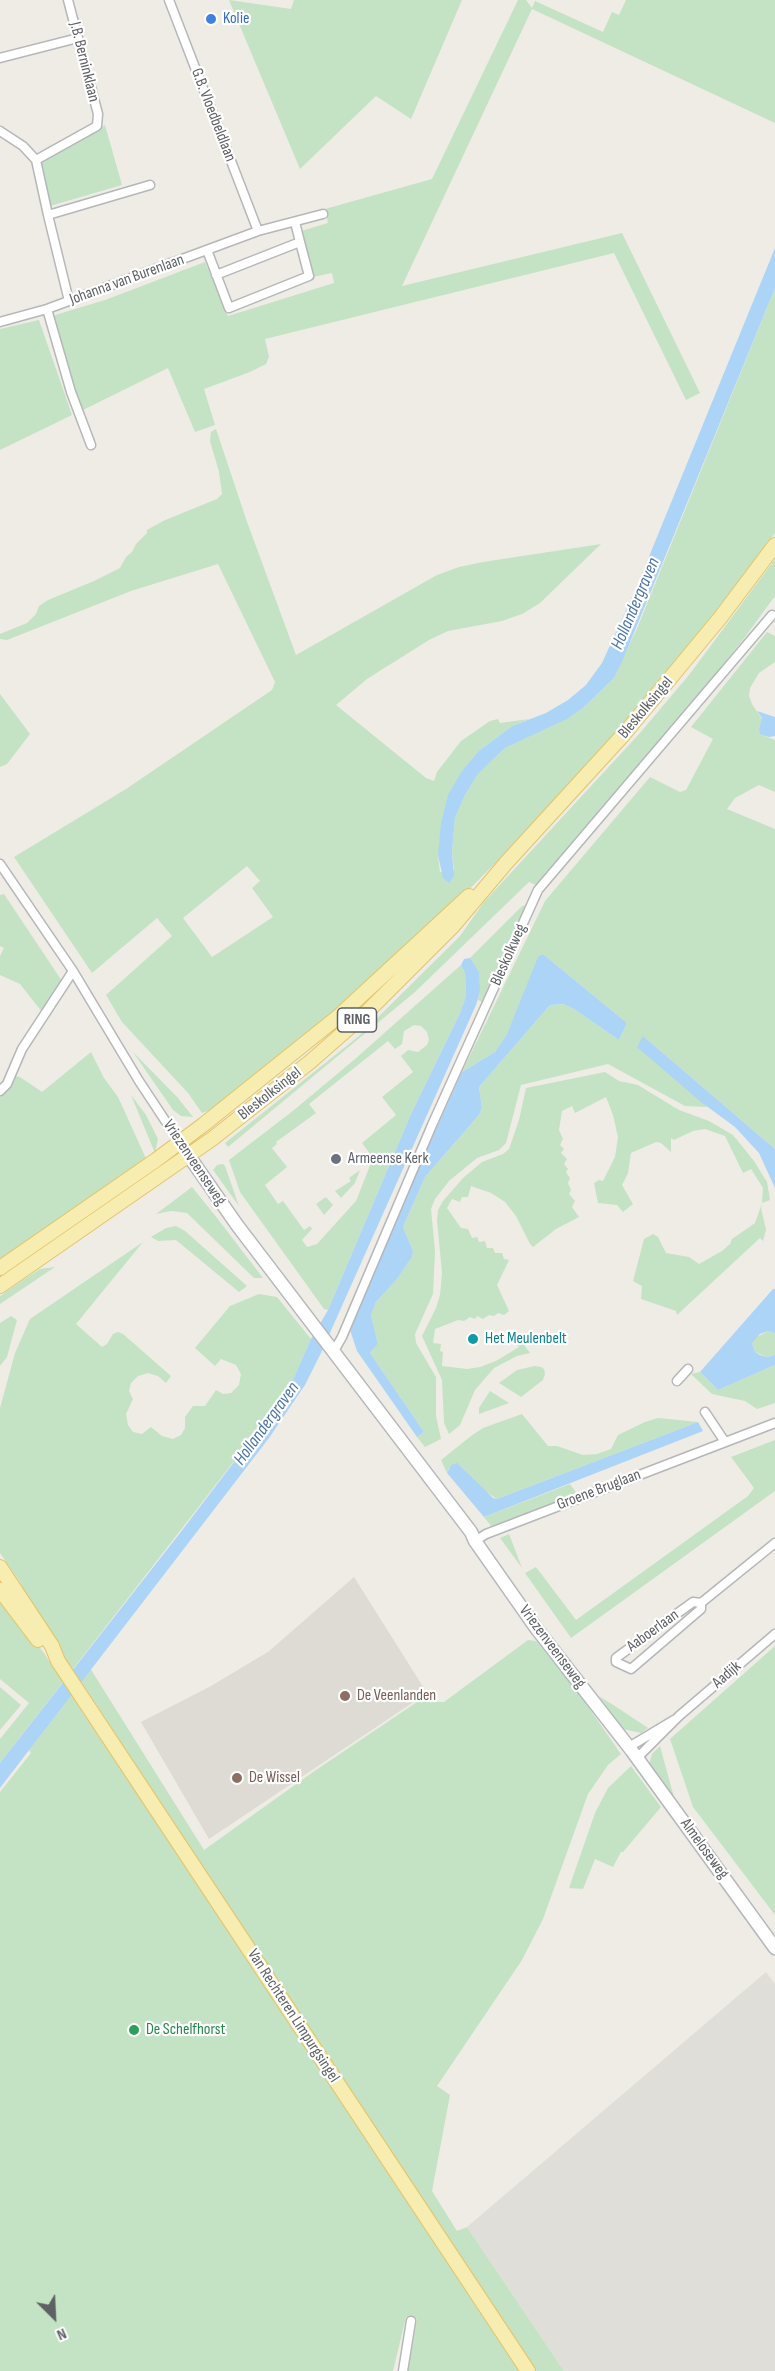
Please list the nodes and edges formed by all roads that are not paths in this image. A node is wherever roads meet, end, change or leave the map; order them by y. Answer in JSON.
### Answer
{"nodes":[{"id":1,"x":68,"y":0,"type":"edge"},
{"id":2,"x":169,"y":0,"type":"edge"},
{"id":3,"x":78,"y":38,"type":"junction"},
{"id":4,"x":0,"y":58,"type":"edge"},
{"id":5,"x":0,"y":131,"type":"edge"},
{"id":6,"x":36,"y":160,"type":"junction"},
{"id":7,"x":150,"y":185,"type":"dead end"},
{"id":8,"x":323,"y":214,"type":"dead end"},
{"id":9,"x":48,"y":215,"type":"junction"},
{"id":10,"x":295,"y":222,"type":"junction"},
{"id":11,"x":258,"y":231,"type":"junction"},
{"id":12,"x":300,"y":242,"type":"junction"},
{"id":13,"x":207,"y":250,"type":"junction"},
{"id":14,"x":216,"y":275,"type":"junction"},
{"id":15,"x":69,"y":301,"type":"junction"},
{"id":16,"x":47,"y":309,"type":"junction"},
{"id":17,"x":0,"y":322,"type":"edge"},
{"id":18,"x":91,"y":445,"type":"dead end"},
{"id":19,"x":775,"y":545,"type":"edge"},
{"id":20,"x":772,"y":615,"type":"dead end"},
{"id":21,"x":506,"y":863,"type":"junction"},
{"id":22,"x":0,"y":864,"type":"edge"},
{"id":23,"x":73,"y":971,"type":"junction"},
{"id":24,"x":0,"y":1091,"type":"edge"},
{"id":25,"x":180,"y":1143,"type":"junction"},
{"id":26,"x":188,"y":1157,"type":"junction"},
{"id":27,"x":0,"y":1268,"type":"edge"},
{"id":28,"x":0,"y":1286,"type":"edge"},
{"id":29,"x":331,"y":1347,"type":"junction"},
{"id":30,"x":688,"y":1369,"type":"dead end"},
{"id":31,"x":677,"y":1381,"type":"dead end"},
{"id":32,"x":705,"y":1413,"type":"dead end"},
{"id":33,"x":775,"y":1423,"type":"edge"},
{"id":34,"x":725,"y":1442,"type":"junction"},
{"id":35,"x":475,"y":1541,"type":"junction"},
{"id":36,"x":775,"y":1543,"type":"edge"},
{"id":37,"x":0,"y":1567,"type":"edge"},
{"id":38,"x":0,"y":1590,"type":"edge"},
{"id":39,"x":701,"y":1603,"type":"junction"},
{"id":40,"x":775,"y":1634,"type":"edge"},
{"id":41,"x":62,"y":1666,"type":"junction"},
{"id":42,"x":679,"y":1716,"type":"junction"},
{"id":43,"x":633,"y":1752,"type":"junction"},
{"id":44,"x":775,"y":1948,"type":"edge"},
{"id":45,"x":411,"y":2321,"type":"dead end"},
{"id":46,"x":403,"y":2371,"type":"edge"},
{"id":47,"x":528,"y":2371,"type":"edge"}],
"edges":[{"from":1,"to":3,"type":"street","name":"J.B. Berninklaan"},
{"from":2,"to":11,"type":"street","name":"G.B. Vloedbeldlaan"},
{"from":3,"to":4,"type":"street"},
{"from":3,"to":6,"type":"street","name":"J.B. Berninklaan"},
{"from":5,"to":6,"type":"street"},
{"from":6,"to":9,"type":"street"},
{"from":7,"to":9,"type":"street"},
{"from":8,"to":10,"type":"street","name":"Johanna van Burenlaan"},
{"from":9,"to":15,"type":"street"},
{"from":10,"to":11,"type":"street","name":"Johanna van Burenlaan"},
{"from":10,"to":12,"type":"street"},
{"from":11,"to":13,"type":"street","name":"Johanna van Burenlaan"},
{"from":12,"to":14,"type":"street"},
{"from":12,"to":14,"type":"street"},
{"from":13,"to":14,"type":"street"},
{"from":13,"to":15,"type":"street","name":"Johanna van Burenlaan"},
{"from":15,"to":16,"type":"street","name":"Johanna van Burenlaan"},
{"from":16,"to":17,"type":"street","name":"Johanna van Burenlaan"},
{"from":16,"to":18,"type":"street"},
{"from":19,"to":21,"type":"main road","name":"Bleskolksingel","number":"RING"},
{"from":20,"to":29,"type":"street","name":"Bleskolkweg"},
{"from":21,"to":25,"type":"main road","name":"Bleskolksingel","number":"RING"},
{"from":21,"to":26,"type":"main road","name":"Bleskolksingel","number":"RING"},
{"from":22,"to":23,"type":"street","name":"Vriezenveenseweg"},
{"from":23,"to":24,"type":"street"},
{"from":23,"to":25,"type":"street","name":"Vriezenveenseweg"},
{"from":25,"to":26,"type":"street","name":"Vriezenveenseweg"},
{"from":25,"to":27,"type":"main road","name":"Bleskolksingel","number":"RING"},
{"from":26,"to":28,"type":"main road","name":"Bleskolksingel","number":"RING"},
{"from":26,"to":29,"type":"street","name":"Vriezenveenseweg"},
{"from":29,"to":35,"type":"street","name":"Vriezenveenseweg"},
{"from":30,"to":31,"type":"street"},
{"from":32,"to":34,"type":"street"},
{"from":33,"to":34,"type":"street","name":"Groene Bruglaan"},
{"from":34,"to":35,"type":"street","name":"Groene Bruglaan"},
{"from":35,"to":43,"type":"street","name":"Vriezenveenseweg"},
{"from":36,"to":39,"type":"street","name":"Aaboerlaan"},
{"from":37,"to":41,"type":"main road","name":"Van Rechteren Limpurgsingel"},
{"from":38,"to":41,"type":"main road","name":"Van Rechteren Limpurgsingel"},
{"from":39,"to":39,"type":"street","name":"Aaboerlaan"},
{"from":40,"to":42,"type":"street","name":"Aadijk"},
{"from":41,"to":47,"type":"main road","name":"Van Rechteren Limpurgsingel"},
{"from":42,"to":43,"type":"street","name":"Aadijk"},
{"from":42,"to":43,"type":"street","name":"Aadijk"},
{"from":43,"to":44,"type":"street","name":"Almeloseweg"},
{"from":45,"to":46,"type":"street"}]}
